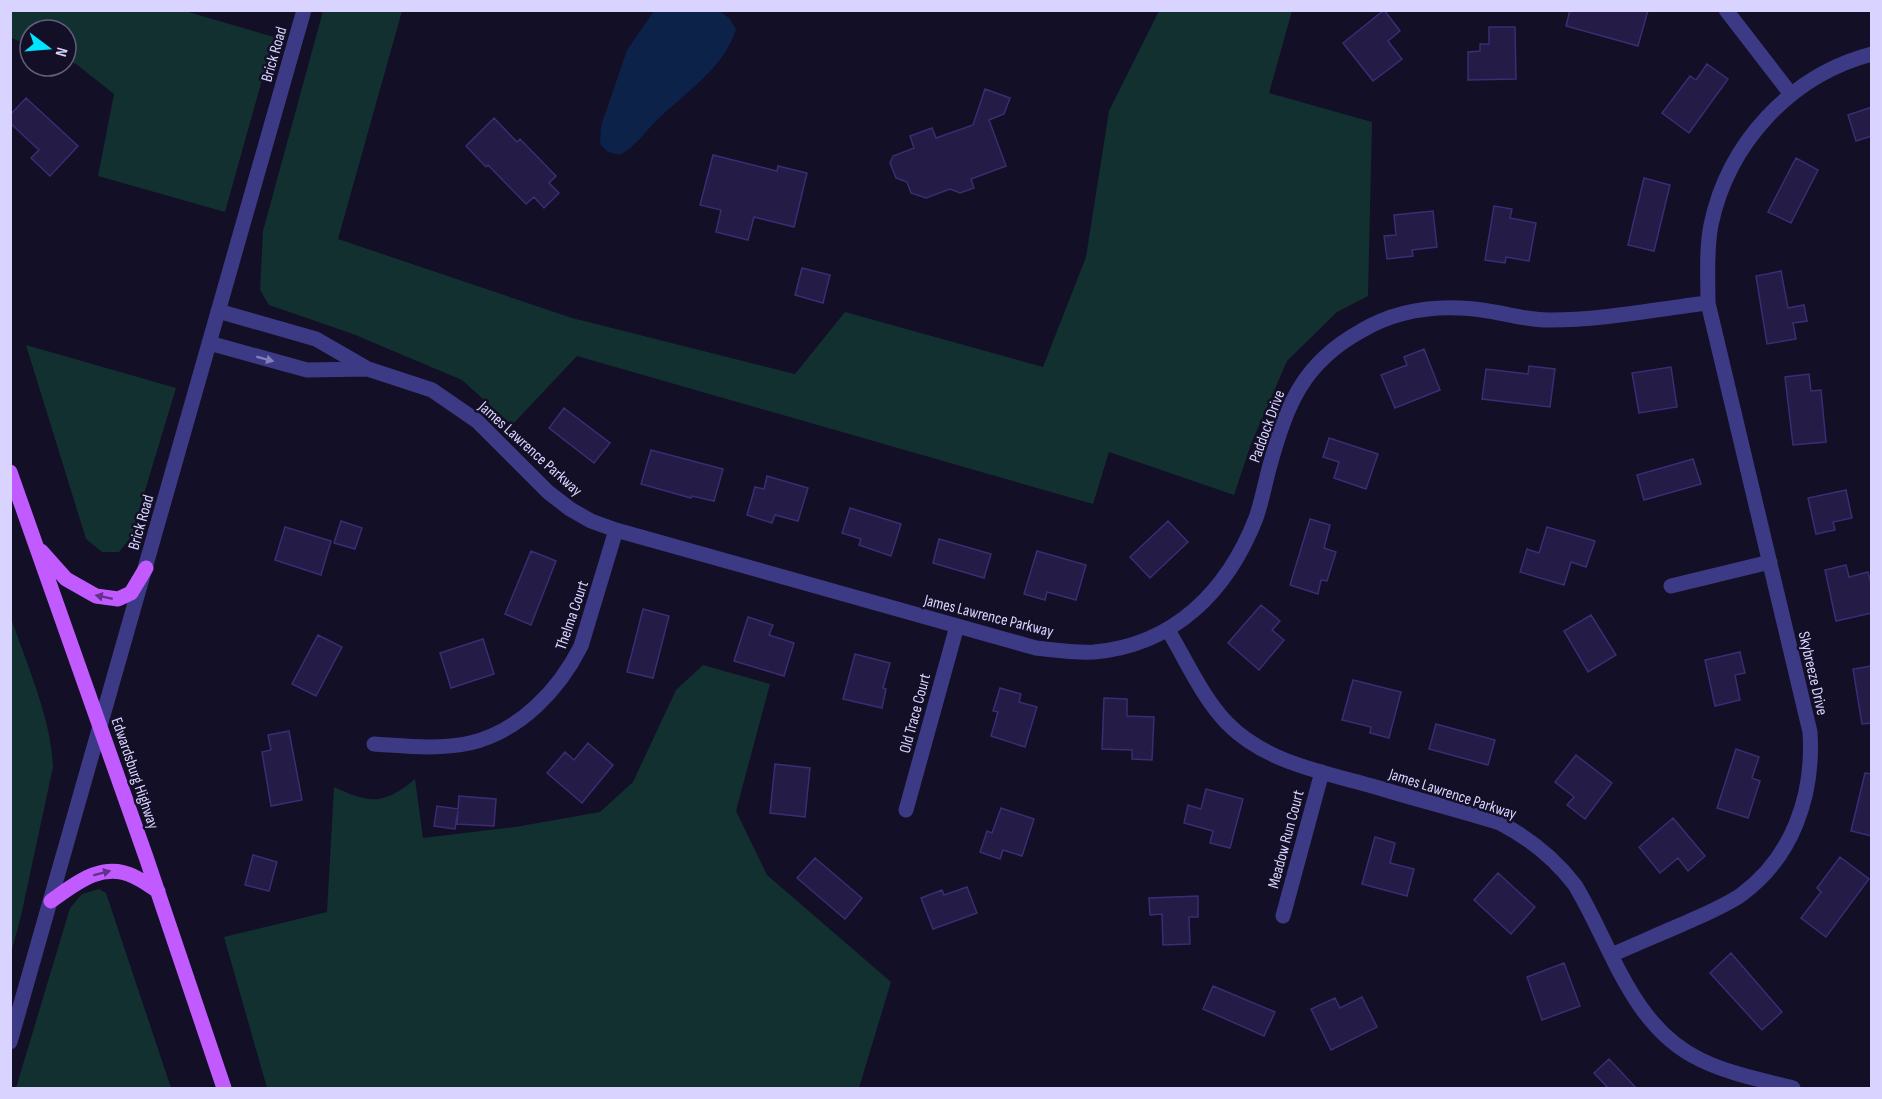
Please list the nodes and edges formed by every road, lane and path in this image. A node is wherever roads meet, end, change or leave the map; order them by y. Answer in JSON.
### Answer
{"nodes":[{"id":1,"x":304,"y":10,"type":"edge"},
{"id":2,"x":1726,"y":10,"type":"edge"},
{"id":3,"x":1872,"y":54,"type":"edge"},
{"id":4,"x":1790,"y":93,"type":"junction"},
{"id":5,"x":1708,"y":303,"type":"junction"},
{"id":6,"x":218,"y":311,"type":"junction"},
{"id":7,"x":209,"y":344,"type":"junction"},
{"id":8,"x":368,"y":369,"type":"junction"},
{"id":9,"x":10,"y":472,"type":"edge"},
{"id":10,"x":616,"y":530,"type":"junction"},
{"id":11,"x":36,"y":547,"type":"junction"},
{"id":12,"x":1770,"y":562,"type":"junction"},
{"id":13,"x":146,"y":568,"type":"junction"},
{"id":14,"x":1671,"y":586,"type":"dead end"},
{"id":15,"x":957,"y":626,"type":"junction"},
{"id":16,"x":1168,"y":630,"type":"junction"},
{"id":17,"x":101,"y":728,"type":"junction"},
{"id":18,"x":374,"y":744,"type":"dead end"},
{"id":19,"x":1322,"y":772,"type":"junction"},
{"id":20,"x":906,"y":810,"type":"dead end"},
{"id":21,"x":158,"y":891,"type":"junction"},
{"id":22,"x":51,"y":901,"type":"junction"},
{"id":23,"x":1283,"y":916,"type":"dead end"},
{"id":24,"x":1611,"y":955,"type":"junction"},
{"id":25,"x":10,"y":1042,"type":"edge"},
{"id":26,"x":224,"y":1089,"type":"edge"},
{"id":27,"x":1793,"y":1089,"type":"edge"}],
"edges":[{"from":1,"to":6,"type":"street","name":"Brick Road"},
{"from":2,"to":4,"type":"street"},
{"from":3,"to":4,"type":"street","name":"Skybreeze Drive"},
{"from":4,"to":5,"type":"street","name":"Skybreeze Drive"},
{"from":5,"to":12,"type":"street","name":"Skybreeze Drive"},
{"from":5,"to":16,"type":"street","name":"Paddock Drive"},
{"from":6,"to":7,"type":"street","name":"Brick Road"},
{"from":6,"to":8,"type":"street","name":"James Lawrence Parkway"},
{"from":7,"to":8,"type":"street","name":"James Lawrence Parkway","one_way":true},
{"from":7,"to":13,"type":"street","name":"Brick Road"},
{"from":8,"to":10,"type":"street","name":"James Lawrence Parkway"},
{"from":9,"to":11,"type":"main road","name":"Edwardsburg Highway"},
{"from":10,"to":15,"type":"street","name":"James Lawrence Parkway"},
{"from":10,"to":18,"type":"street","name":"Thelma Court"},
{"from":13,"to":11,"type":"main road","one_way":true},
{"from":11,"to":17,"type":"main road","name":"Edwardsburg Highway"},
{"from":12,"to":14,"type":"street"},
{"from":12,"to":24,"type":"street","name":"Skybreeze Drive"},
{"from":13,"to":17,"type":"street","name":"Brick Road"},
{"from":15,"to":16,"type":"street","name":"James Lawrence Parkway"},
{"from":15,"to":20,"type":"street","name":"Old Trace Court"},
{"from":16,"to":19,"type":"street","name":"James Lawrence Parkway"},
{"from":17,"to":21,"type":"main road","name":"Edwardsburg Highway"},
{"from":17,"to":22,"type":"street","name":"Brick Road"},
{"from":19,"to":23,"type":"street","name":"Meadow Run Court"},
{"from":19,"to":24,"type":"street","name":"James Lawrence Parkway"},
{"from":22,"to":21,"type":"main road","one_way":true},
{"from":21,"to":26,"type":"main road","name":"Edwardsburg Highway"},
{"from":22,"to":25,"type":"street","name":"Brick Road"},
{"from":24,"to":27,"type":"street","name":"James Lawrence Parkway"}]}
